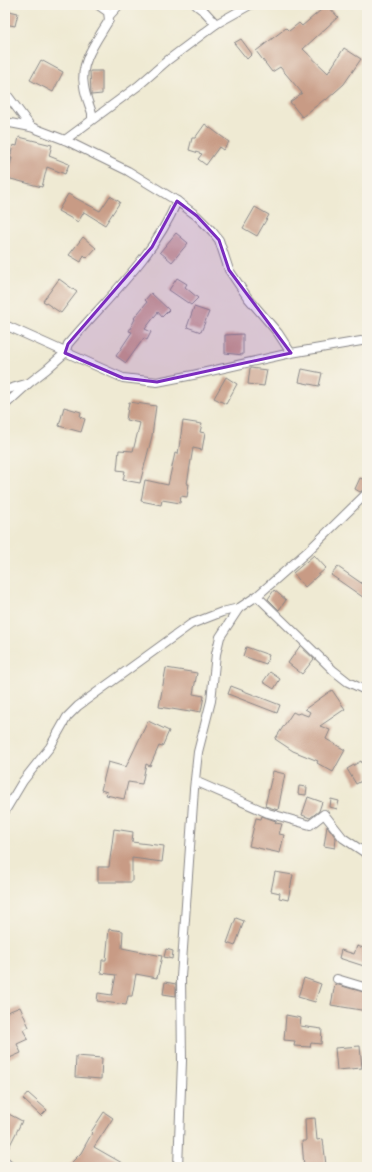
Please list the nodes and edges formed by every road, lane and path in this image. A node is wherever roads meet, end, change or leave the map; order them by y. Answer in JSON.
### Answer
{"nodes":[{"id":1,"x":98,"y":5,"type":"edge"},
{"id":2,"x":119,"y":5,"type":"edge"},
{"id":3,"x":196,"y":5,"type":"edge"},
{"id":4,"x":250,"y":5,"type":"edge"},
{"id":5,"x":110,"y":15,"type":"junction"},
{"id":6,"x":216,"y":24,"type":"junction"},
{"id":7,"x":5,"y":92,"type":"edge"},
{"id":8,"x":92,"y":118,"type":"junction"},
{"id":9,"x":5,"y":122,"type":"edge"},
{"id":10,"x":31,"y":128,"type":"junction"},
{"id":11,"x":65,"y":140,"type":"junction"},
{"id":12,"x":177,"y":200,"type":"junction"},
{"id":13,"x":5,"y":325,"type":"edge"},
{"id":14,"x":367,"y":340,"type":"edge"},
{"id":15,"x":64,"y":353,"type":"junction"},
{"id":16,"x":291,"y":353,"type":"junction"},
{"id":17,"x":29,"y":382,"type":"junction"},
{"id":18,"x":5,"y":390,"type":"edge"},
{"id":19,"x":5,"y":405,"type":"edge"},
{"id":20,"x":367,"y":494,"type":"edge"},
{"id":21,"x":256,"y":596,"type":"junction"},
{"id":22,"x":239,"y":608,"type":"junction"},
{"id":23,"x":367,"y":691,"type":"edge"},
{"id":24,"x":195,"y":781,"type":"junction"},
{"id":25,"x":5,"y":811,"type":"edge"},
{"id":26,"x":367,"y":854,"type":"edge"},
{"id":27,"x":337,"y":979,"type":"dead end"},
{"id":28,"x":367,"y":988,"type":"edge"},
{"id":29,"x":5,"y":1161,"type":"edge"},
{"id":30,"x":12,"y":1167,"type":"edge"},
{"id":31,"x":178,"y":1167,"type":"edge"}],
"edges":[{"from":1,"to":5,"type":"street"},
{"from":2,"to":5,"type":"street"},
{"from":3,"to":6,"type":"street"},
{"from":4,"to":6,"type":"street"},
{"from":5,"to":8,"type":"street"},
{"from":6,"to":8,"type":"street"},
{"from":7,"to":10,"type":"street"},
{"from":8,"to":11,"type":"street"},
{"from":9,"to":10,"type":"street"},
{"from":10,"to":11,"type":"street"},
{"from":11,"to":12,"type":"street"},
{"from":12,"to":15,"type":"street"},
{"from":12,"to":16,"type":"street"},
{"from":13,"to":15,"type":"street"},
{"from":14,"to":16,"type":"street"},
{"from":15,"to":16,"type":"street"},
{"from":15,"to":17,"type":"street"},
{"from":17,"to":18,"type":"street"},
{"from":17,"to":19,"type":"street"},
{"from":20,"to":21,"type":"street"},
{"from":21,"to":22,"type":"street"},
{"from":21,"to":23,"type":"street"},
{"from":22,"to":24,"type":"street"},
{"from":22,"to":25,"type":"street"},
{"from":24,"to":26,"type":"street"},
{"from":24,"to":31,"type":"street"},
{"from":27,"to":28,"type":"street"},
{"from":29,"to":30,"type":"street"}]}
